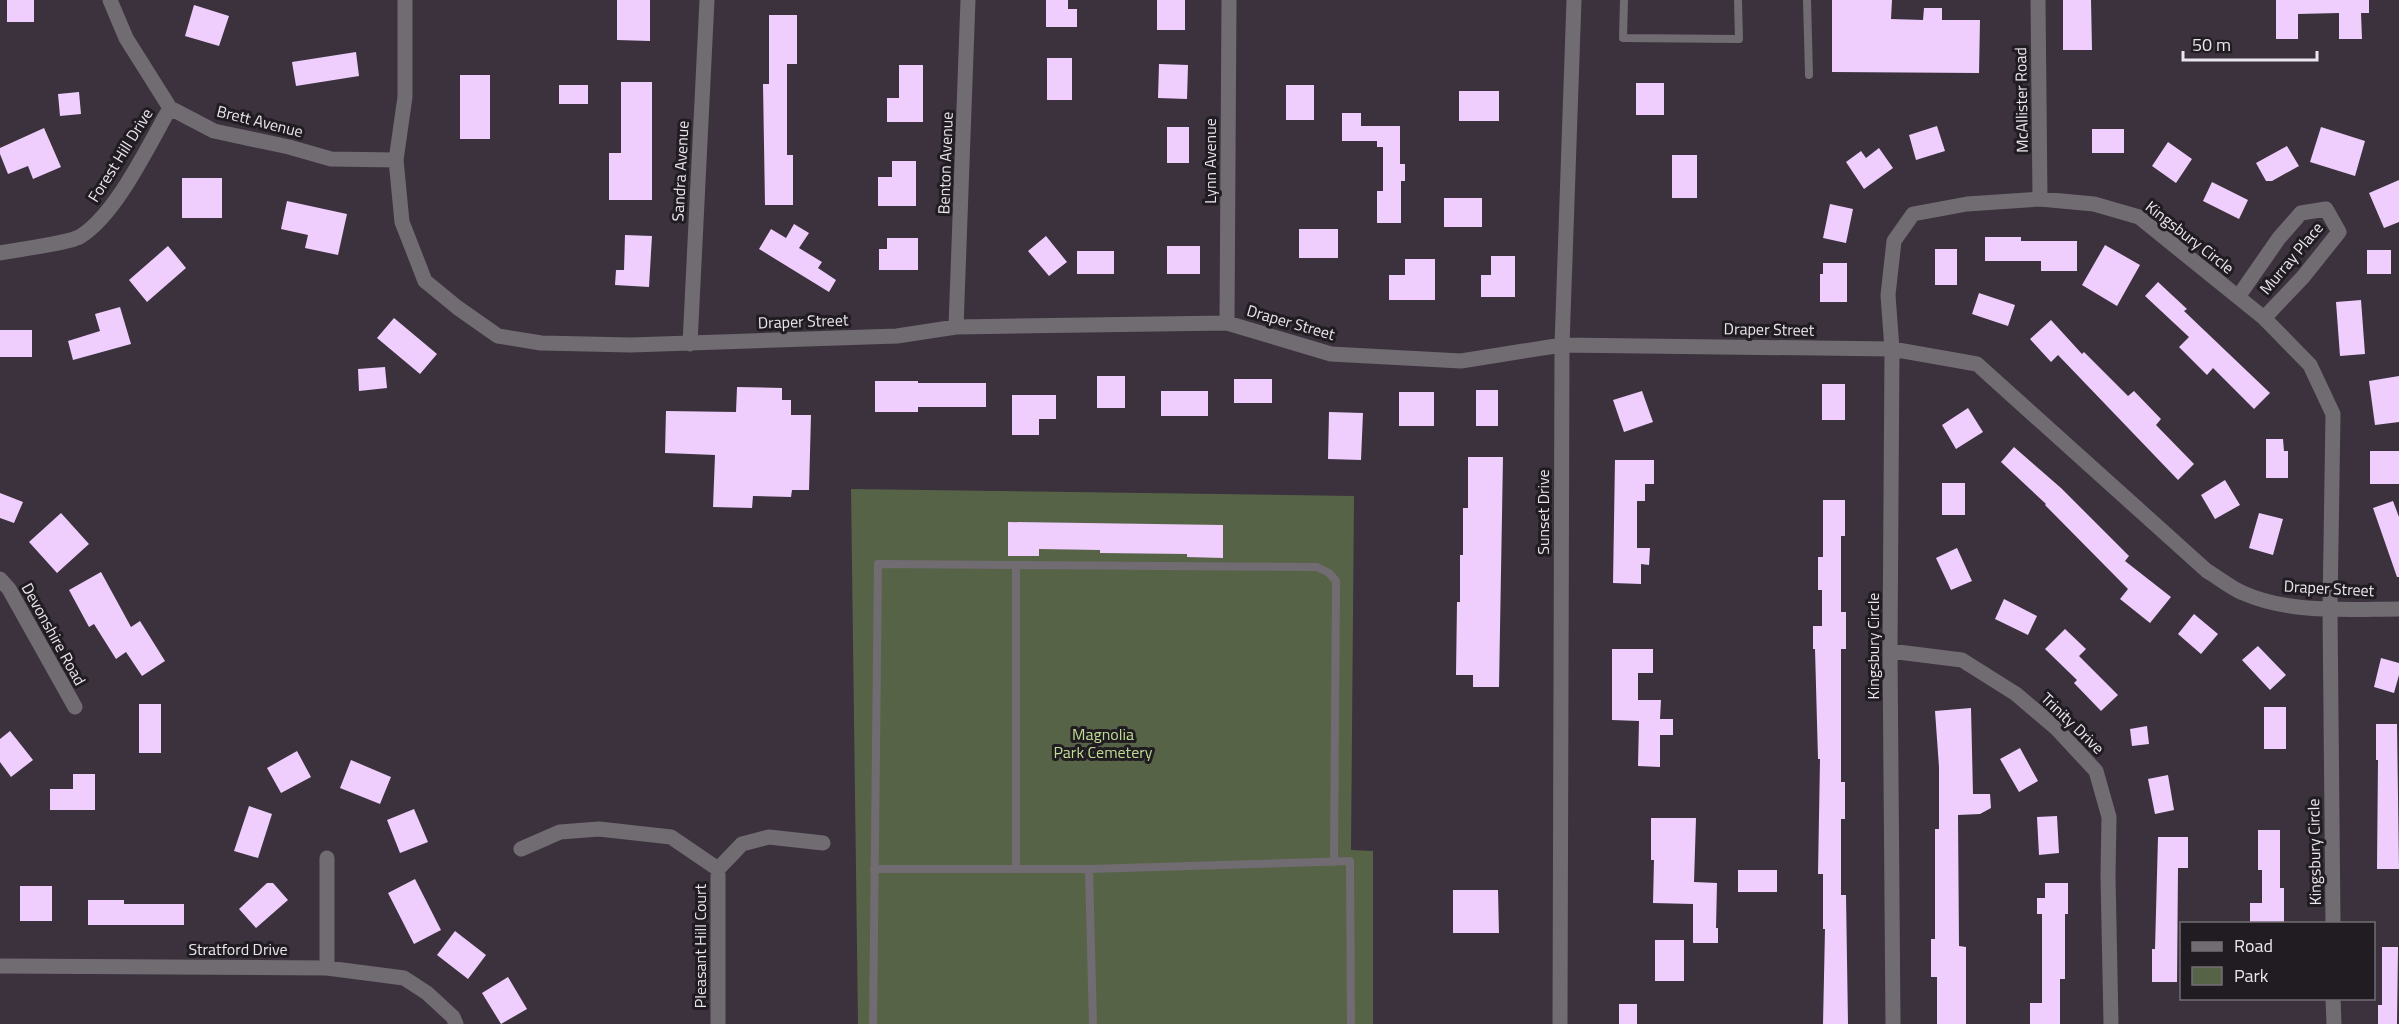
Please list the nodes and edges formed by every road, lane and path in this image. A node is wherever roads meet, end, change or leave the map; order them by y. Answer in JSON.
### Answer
{"nodes":[{"id":1,"x":110,"y":0,"type":"edge"},
{"id":2,"x":405,"y":0,"type":"edge"},
{"id":3,"x":706,"y":0,"type":"edge"},
{"id":4,"x":968,"y":0,"type":"edge"},
{"id":5,"x":1229,"y":0,"type":"edge"},
{"id":6,"x":1574,"y":0,"type":"edge"},
{"id":7,"x":1624,"y":0,"type":"edge"},
{"id":8,"x":1738,"y":0,"type":"edge"},
{"id":9,"x":1808,"y":0,"type":"edge"},
{"id":10,"x":2038,"y":0,"type":"edge"},
{"id":11,"x":1809,"y":75,"type":"dead end"},
{"id":12,"x":170,"y":108,"type":"junction"},
{"id":13,"x":396,"y":160,"type":"junction"},
{"id":14,"x":2040,"y":199,"type":"junction"},
{"id":15,"x":0,"y":253,"type":"edge"},
{"id":16,"x":2238,"y":297,"type":"junction"},
{"id":17,"x":2264,"y":318,"type":"junction"},
{"id":18,"x":1227,"y":323,"type":"junction"},
{"id":19,"x":956,"y":327,"type":"junction"},
{"id":20,"x":690,"y":344,"type":"junction"},
{"id":21,"x":1562,"y":345,"type":"junction"},
{"id":22,"x":1892,"y":349,"type":"junction"},
{"id":23,"x":1016,"y":565,"type":"junction"},
{"id":24,"x":0,"y":579,"type":"edge"},
{"id":25,"x":2330,"y":609,"type":"junction"},
{"id":26,"x":2399,"y":609,"type":"edge"},
{"id":27,"x":1890,"y":651,"type":"junction"},
{"id":28,"x":75,"y":707,"type":"dead end"},
{"id":29,"x":823,"y":843,"type":"dead end"},
{"id":30,"x":521,"y":849,"type":"dead end"},
{"id":31,"x":327,"y":858,"type":"dead end"},
{"id":32,"x":1334,"y":862,"type":"junction"},
{"id":33,"x":718,"y":869,"type":"junction"},
{"id":34,"x":874,"y":869,"type":"junction"},
{"id":35,"x":1016,"y":869,"type":"junction"},
{"id":36,"x":1089,"y":869,"type":"junction"},
{"id":37,"x":2333,"y":922,"type":"edge"},
{"id":38,"x":0,"y":966,"type":"edge"},
{"id":39,"x":327,"y":968,"type":"junction"},
{"id":40,"x":2333,"y":1000,"type":"edge"},
{"id":41,"x":456,"y":1024,"type":"edge"},
{"id":42,"x":718,"y":1024,"type":"edge"},
{"id":43,"x":873,"y":1024,"type":"edge"},
{"id":44,"x":1093,"y":1024,"type":"edge"},
{"id":45,"x":1351,"y":1024,"type":"edge"},
{"id":46,"x":1560,"y":1024,"type":"edge"},
{"id":47,"x":1893,"y":1024,"type":"edge"},
{"id":48,"x":2111,"y":1024,"type":"edge"},
{"id":49,"x":2334,"y":1024,"type":"edge"}],
"edges":[{"from":1,"to":12,"type":"street"},
{"from":2,"to":13,"type":"street","name":"Draper Street"},
{"from":3,"to":20,"type":"street","name":"Sandra Avenue"},
{"from":4,"to":19,"type":"street","name":"Benton Avenue"},
{"from":5,"to":18,"type":"street","name":"Lynn Avenue"},
{"from":6,"to":21,"type":"street","name":"Sunset Drive"},
{"from":7,"to":8,"type":"lane"},
{"from":9,"to":11,"type":"lane"},
{"from":10,"to":14,"type":"street","name":"McAllister Road"},
{"from":12,"to":13,"type":"street","name":"Brett Avenue"},
{"from":12,"to":15,"type":"street","name":"Forest Hill Drive"},
{"from":13,"to":20,"type":"street","name":"Draper Street"},
{"from":14,"to":16,"type":"street","name":"Kingsbury Circle"},
{"from":14,"to":22,"type":"street","name":"Kingsbury Circle"},
{"from":16,"to":17,"type":"street","name":"Kingsbury Circle"},
{"from":16,"to":17,"type":"street","name":"Murray Place"},
{"from":17,"to":25,"type":"street","name":"Kingsbury Circle"},
{"from":18,"to":19,"type":"street","name":"Draper Street"},
{"from":18,"to":21,"type":"street","name":"Draper Street"},
{"from":19,"to":20,"type":"street","name":"Draper Street"},
{"from":21,"to":22,"type":"street","name":"Draper Street"},
{"from":21,"to":46,"type":"street","name":"Sunset Drive"},
{"from":22,"to":25,"type":"street","name":"Draper Street"},
{"from":22,"to":27,"type":"street","name":"Kingsbury Circle"},
{"from":23,"to":32,"type":"lane"},
{"from":23,"to":34,"type":"lane"},
{"from":23,"to":35,"type":"lane"},
{"from":24,"to":28,"type":"street","name":"Devonshire Road"},
{"from":25,"to":26,"type":"street","name":"Draper Street"},
{"from":25,"to":37,"type":"street","name":"Kingsbury Circle"},
{"from":27,"to":47,"type":"street","name":"Kingsbury Circle"},
{"from":27,"to":48,"type":"street","name":"Trinity Drive"},
{"from":29,"to":33,"type":"street","name":"Pleasant Hill Court"},
{"from":30,"to":33,"type":"street","name":"Pleasant Hill Court"},
{"from":31,"to":39,"type":"street"},
{"from":32,"to":36,"type":"lane"},
{"from":32,"to":45,"type":"lane"},
{"from":33,"to":42,"type":"street","name":"Pleasant Hill Court"},
{"from":34,"to":35,"type":"lane"},
{"from":34,"to":43,"type":"lane"},
{"from":35,"to":36,"type":"lane"},
{"from":36,"to":44,"type":"lane"},
{"from":38,"to":39,"type":"street","name":"Stratford Drive"},
{"from":39,"to":41,"type":"street","name":"Stratford Drive"},
{"from":40,"to":49,"type":"street"}]}
